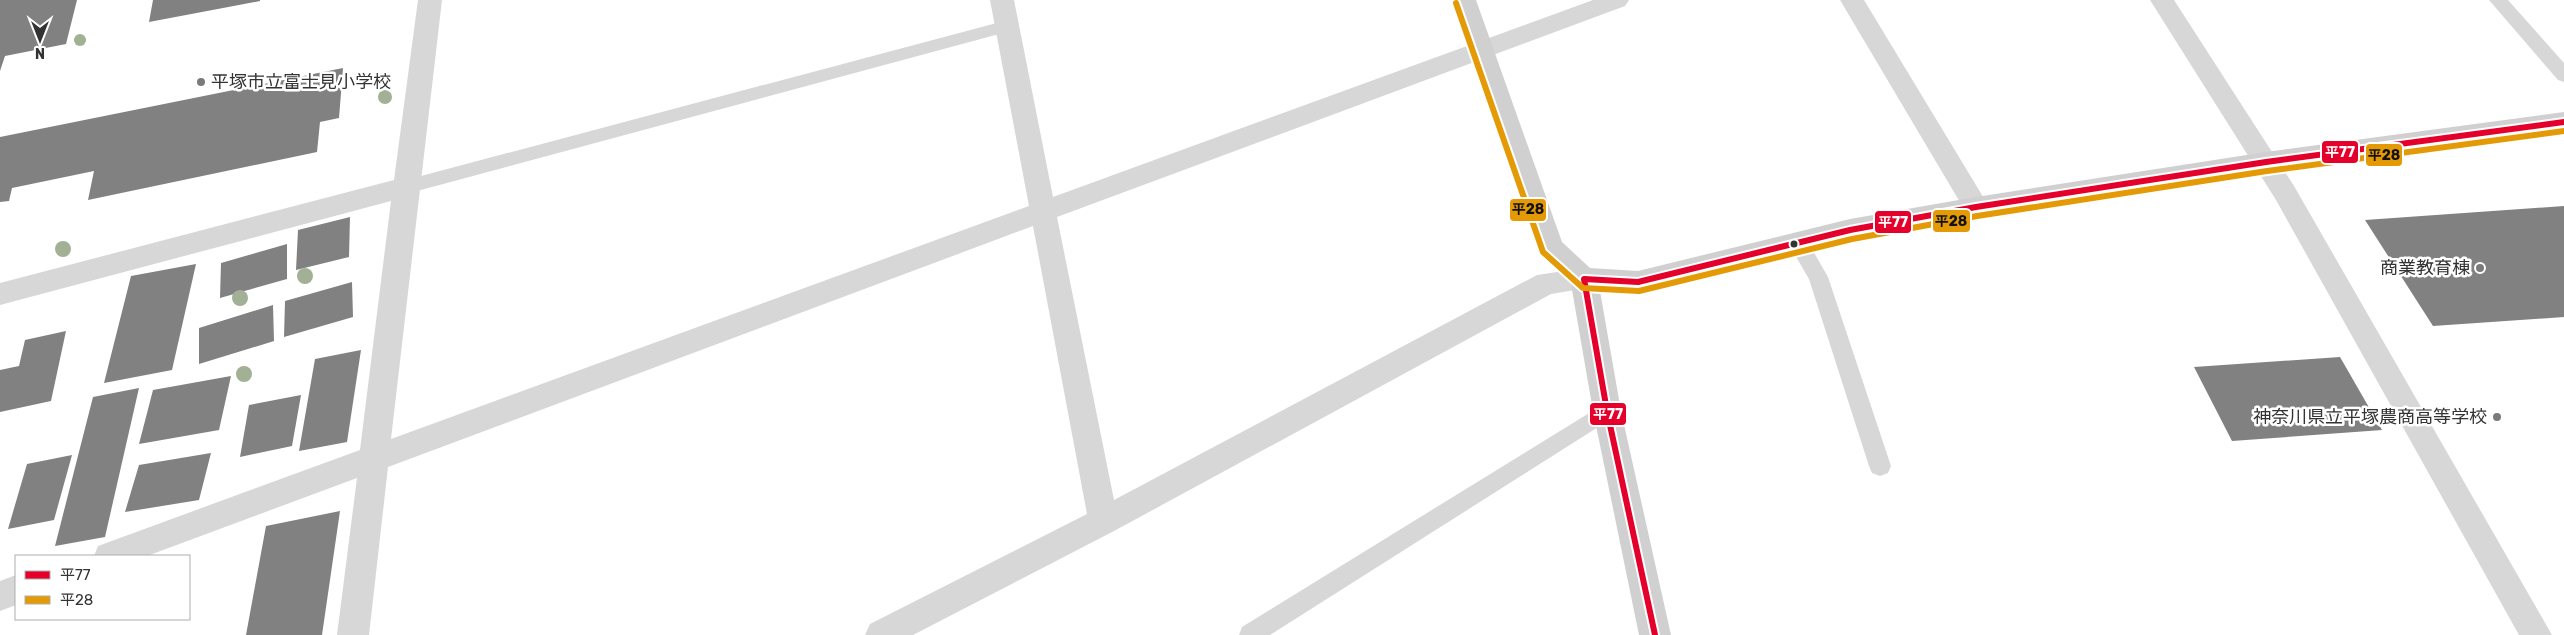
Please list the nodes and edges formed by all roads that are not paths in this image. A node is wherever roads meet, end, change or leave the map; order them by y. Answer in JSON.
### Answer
{"nodes":[{"id":1,"x":430,"y":0,"type":"edge"},
{"id":2,"x":1002,"y":0,"type":"edge"},
{"id":3,"x":1464,"y":0,"type":"edge"},
{"id":4,"x":1617,"y":0,"type":"edge"},
{"id":5,"x":1852,"y":0,"type":"edge"},
{"id":6,"x":2162,"y":0,"type":"edge"},
{"id":7,"x":2498,"y":0,"type":"edge"},
{"id":8,"x":1008,"y":26,"type":"junction"},
{"id":9,"x":1482,"y":49,"type":"junction"},
{"id":10,"x":2564,"y":75,"type":"edge"},
{"id":11,"x":2564,"y":122,"type":"edge"},
{"id":12,"x":2266,"y":162,"type":"junction"},
{"id":13,"x":406,"y":187,"type":"junction"},
{"id":14,"x":1976,"y":207,"type":"junction"},
{"id":15,"x":1043,"y":210,"type":"junction"},
{"id":16,"x":1798,"y":243,"type":"junction"},
{"id":17,"x":1584,"y":279,"type":"junction"},
{"id":18,"x":0,"y":294,"type":"edge"},
{"id":19,"x":1608,"y":411,"type":"junction"},
{"id":20,"x":373,"y":459,"type":"junction"},
{"id":21,"x":1880,"y":466,"type":"dead end"},
{"id":22,"x":1103,"y":521,"type":"junction"},
{"id":23,"x":111,"y":555,"type":"edge"},
{"id":24,"x":15,"y":590,"type":"edge"},
{"id":25,"x":0,"y":596,"type":"edge"},
{"id":26,"x":912,"y":628,"type":"edge"},
{"id":27,"x":353,"y":635,"type":"edge"},
{"id":28,"x":881,"y":635,"type":"edge"},
{"id":29,"x":1250,"y":635,"type":"edge"},
{"id":30,"x":1655,"y":635,"type":"edge"},
{"id":31,"x":2536,"y":635,"type":"edge"}],
"edges":[{"from":1,"to":13,"type":"street"},
{"from":2,"to":8,"type":"street"},
{"from":3,"to":9,"type":"street"},
{"from":4,"to":9,"type":"street"},
{"from":5,"to":14,"type":"street"},
{"from":6,"to":12,"type":"street"},
{"from":7,"to":10,"type":"lane"},
{"from":8,"to":13,"type":"lane"},
{"from":8,"to":15,"type":"street"},
{"from":9,"to":15,"type":"street"},
{"from":9,"to":17,"type":"street"},
{"from":11,"to":12,"type":"street"},
{"from":12,"to":14,"type":"street"},
{"from":12,"to":31,"type":"street"},
{"from":13,"to":18,"type":"street"},
{"from":13,"to":20,"type":"street"},
{"from":14,"to":16,"type":"street"},
{"from":15,"to":20,"type":"street"},
{"from":15,"to":22,"type":"street"},
{"from":16,"to":17,"type":"street"},
{"from":16,"to":21,"type":"lane"},
{"from":17,"to":19,"type":"street"},
{"from":17,"to":22,"type":"street"},
{"from":19,"to":29,"type":"lane"},
{"from":19,"to":30,"type":"street"},
{"from":20,"to":23,"type":"street"},
{"from":20,"to":27,"type":"street"},
{"from":22,"to":26,"type":"street"},
{"from":24,"to":25,"type":"street"},
{"from":26,"to":28,"type":"street"}]}
